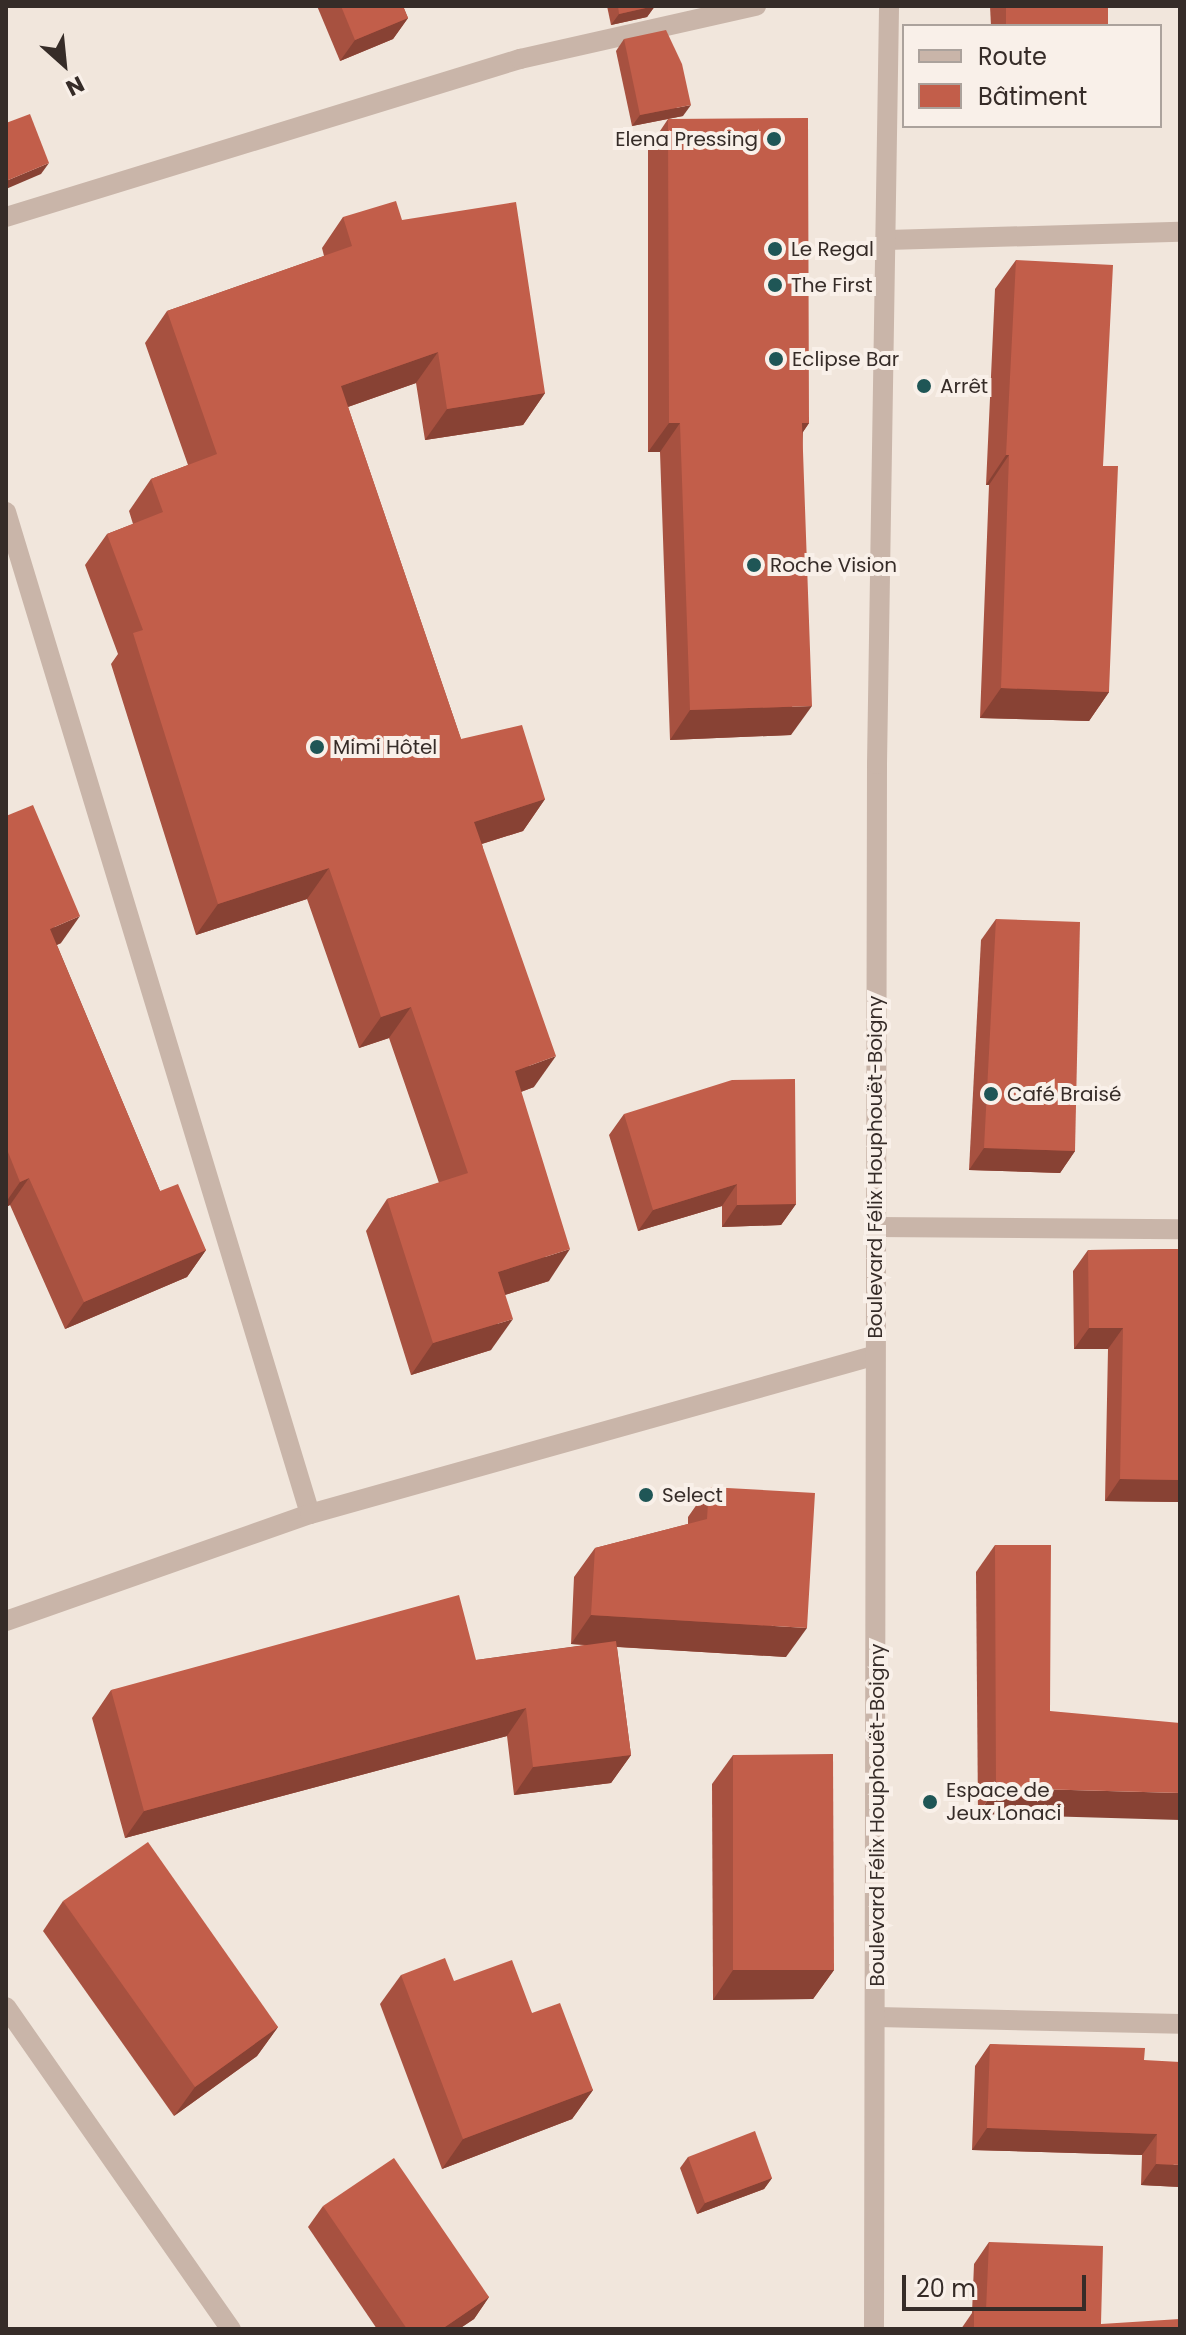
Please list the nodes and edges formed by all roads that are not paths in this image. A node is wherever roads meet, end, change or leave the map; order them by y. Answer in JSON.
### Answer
{"nodes":[{"id":1,"x":756,"y":6,"type":"edge"},
{"id":2,"x":889,"y":6,"type":"edge"},
{"id":3,"x":6,"y":217,"type":"edge"},
{"id":4,"x":1180,"y":232,"type":"edge"},
{"id":5,"x":887,"y":240,"type":"junction"},
{"id":6,"x":6,"y":512,"type":"edge"},
{"id":7,"x":874,"y":1227,"type":"junction"},
{"id":8,"x":1180,"y":1229,"type":"edge"},
{"id":9,"x":873,"y":1356,"type":"junction"},
{"id":10,"x":310,"y":1514,"type":"junction"},
{"id":11,"x":6,"y":1621,"type":"edge"},
{"id":12,"x":6,"y":2007,"type":"edge"},
{"id":13,"x":877,"y":2017,"type":"junction"},
{"id":14,"x":1180,"y":2024,"type":"edge"},
{"id":15,"x":231,"y":2329,"type":"edge"},
{"id":16,"x":874,"y":2329,"type":"edge"}],
"edges":[{"from":1,"to":3,"type":"street"},
{"from":2,"to":5,"type":"street","name":"Boulevard Félix Houphouët-Boigny"},
{"from":4,"to":5,"type":"street"},
{"from":5,"to":7,"type":"street","name":"Boulevard Félix Houphouët-Boigny"},
{"from":6,"to":10,"type":"street"},
{"from":7,"to":8,"type":"street"},
{"from":7,"to":9,"type":"street","name":"Boulevard Félix Houphouët-Boigny"},
{"from":9,"to":10,"type":"street"},
{"from":9,"to":13,"type":"street","name":"Boulevard Félix Houphouët-Boigny"},
{"from":10,"to":11,"type":"street"},
{"from":12,"to":15,"type":"street"},
{"from":13,"to":14,"type":"street"},
{"from":13,"to":16,"type":"street","name":"Boulevard Félix Houphouët-Boigny"}]}
